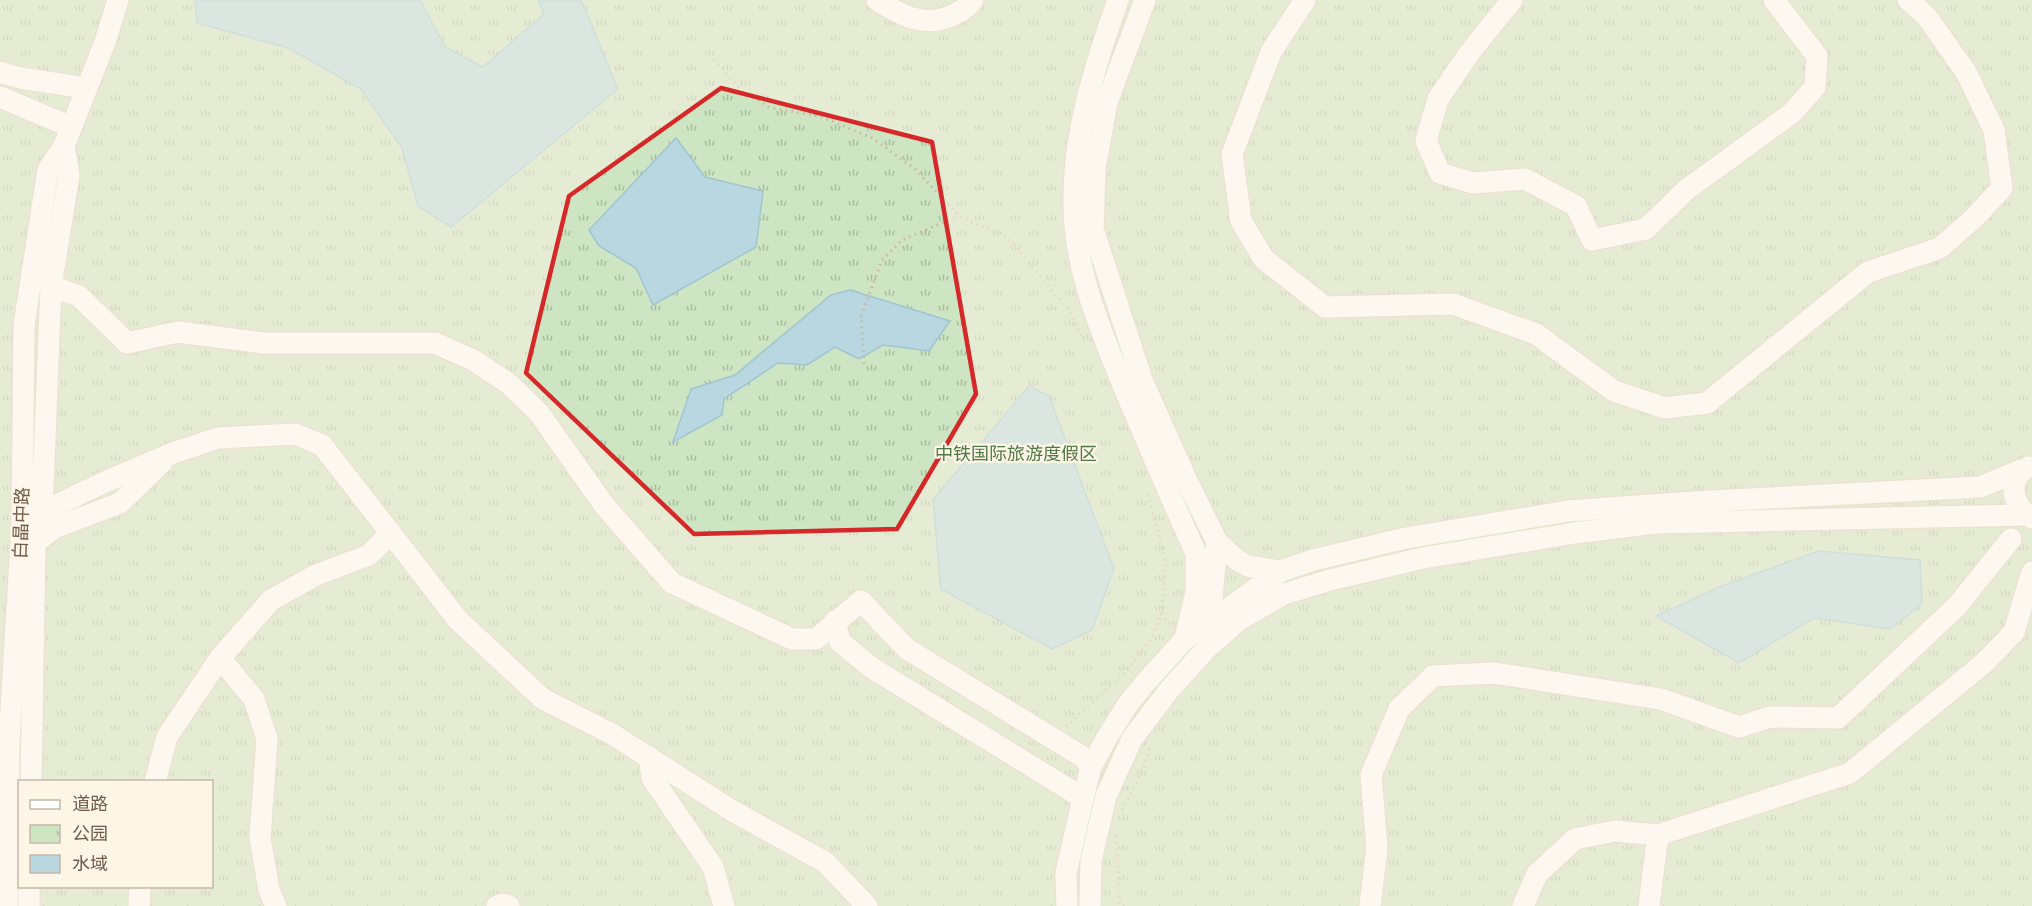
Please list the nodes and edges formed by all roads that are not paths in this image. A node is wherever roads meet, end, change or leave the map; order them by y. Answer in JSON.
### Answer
{"nodes":[{"id":1,"x":118,"y":0,"type":"edge"},
{"id":2,"x":877,"y":0,"type":"edge"},
{"id":3,"x":973,"y":0,"type":"edge"},
{"id":4,"x":1118,"y":0,"type":"edge"},
{"id":5,"x":1145,"y":0,"type":"edge"},
{"id":6,"x":1305,"y":0,"type":"edge"},
{"id":7,"x":1512,"y":0,"type":"edge"},
{"id":8,"x":1774,"y":0,"type":"edge"},
{"id":9,"x":1908,"y":0,"type":"edge"},
{"id":10,"x":0,"y":72,"type":"edge"},
{"id":11,"x":87,"y":88,"type":"junction"},
{"id":12,"x":0,"y":97,"type":"edge"},
{"id":13,"x":68,"y":136,"type":"junction"},
{"id":14,"x":51,"y":286,"type":"junction"},
{"id":15,"x":172,"y":453,"type":"junction"},
{"id":16,"x":2026,"y":468,"type":"edge"},
{"id":17,"x":107,"y":480,"type":"junction"},
{"id":18,"x":120,"y":503,"type":"junction"},
{"id":19,"x":42,"y":512,"type":"junction"},
{"id":20,"x":2029,"y":517,"type":"edge"},
{"id":21,"x":391,"y":533,"type":"junction"},
{"id":22,"x":2012,"y":539,"type":"dead end"},
{"id":23,"x":35,"y":543,"type":"junction"},
{"id":24,"x":1209,"y":552,"type":"junction"},
{"id":25,"x":1281,"y":571,"type":"junction"},
{"id":26,"x":2032,"y":572,"type":"edge"},
{"id":27,"x":1261,"y":585,"type":"junction"},
{"id":28,"x":1284,"y":594,"type":"junction"},
{"id":29,"x":835,"y":621,"type":"junction"},
{"id":30,"x":1210,"y":622,"type":"junction"},
{"id":31,"x":1185,"y":639,"type":"junction"},
{"id":32,"x":1208,"y":647,"type":"junction"},
{"id":33,"x":220,"y":658,"type":"junction"},
{"id":34,"x":7,"y":676,"type":"edge"},
{"id":35,"x":649,"y":757,"type":"junction"},
{"id":36,"x":1091,"y":767,"type":"junction"},
{"id":37,"x":31,"y":780,"type":"edge"},
{"id":38,"x":155,"y":780,"type":"edge"},
{"id":39,"x":1083,"y":798,"type":"junction"},
{"id":40,"x":1659,"y":834,"type":"junction"},
{"id":41,"x":29,"y":888,"type":"edge"},
{"id":42,"x":140,"y":888,"type":"edge"},
{"id":43,"x":7,"y":906,"type":"edge"},
{"id":44,"x":29,"y":906,"type":"edge"},
{"id":45,"x":139,"y":906,"type":"edge"},
{"id":46,"x":276,"y":906,"type":"edge"},
{"id":47,"x":497,"y":906,"type":"edge"},
{"id":48,"x":509,"y":906,"type":"edge"},
{"id":49,"x":724,"y":906,"type":"edge"},
{"id":50,"x":867,"y":906,"type":"edge"},
{"id":51,"x":1067,"y":906,"type":"edge"},
{"id":52,"x":1090,"y":906,"type":"edge"},
{"id":53,"x":1370,"y":906,"type":"edge"},
{"id":54,"x":1523,"y":906,"type":"edge"},
{"id":55,"x":1649,"y":906,"type":"edge"}],
"edges":[{"from":1,"to":11,"type":"street","name":"白晶中路"},
{"from":2,"to":3,"type":"street"},
{"from":4,"to":24,"type":"street"},
{"from":5,"to":24,"type":"street"},
{"from":6,"to":9,"type":"street"},
{"from":7,"to":8,"type":"street"},
{"from":10,"to":11,"type":"street"},
{"from":11,"to":13,"type":"street","name":"白晶中路"},
{"from":12,"to":13,"type":"street"},
{"from":13,"to":14,"type":"street","name":"白晶中路"},
{"from":13,"to":34,"type":"street","name":"白晶中路"},
{"from":14,"to":19,"type":"street","name":"白晶中路"},
{"from":14,"to":29,"type":"street"},
{"from":15,"to":17,"type":"street"},
{"from":15,"to":18,"type":"street"},
{"from":15,"to":21,"type":"street"},
{"from":16,"to":20,"type":"street"},
{"from":16,"to":25,"type":"street"},
{"from":17,"to":18,"type":"street"},
{"from":17,"to":19,"type":"street"},
{"from":18,"to":23,"type":"street"},
{"from":19,"to":23,"type":"street","name":"白晶中路"},
{"from":20,"to":28,"type":"street"},
{"from":21,"to":33,"type":"street"},
{"from":21,"to":35,"type":"street"},
{"from":22,"to":53,"type":"street"},
{"from":23,"to":37,"type":"street","name":"白晶中路"},
{"from":24,"to":25,"type":"street"},
{"from":24,"to":27,"type":"street"},
{"from":24,"to":30,"type":"street"},
{"from":24,"to":31,"type":"street"},
{"from":25,"to":27,"type":"street"},
{"from":26,"to":40,"type":"street"},
{"from":27,"to":28,"type":"street"},
{"from":27,"to":30,"type":"street"},
{"from":28,"to":32,"type":"street"},
{"from":29,"to":36,"type":"street"},
{"from":29,"to":39,"type":"street"},
{"from":30,"to":31,"type":"street"},
{"from":30,"to":32,"type":"street"},
{"from":31,"to":36,"type":"street"},
{"from":32,"to":52,"type":"street"},
{"from":33,"to":38,"type":"street"},
{"from":33,"to":46,"type":"street"},
{"from":34,"to":43,"type":"street","name":"白晶中路"},
{"from":35,"to":49,"type":"street"},
{"from":35,"to":50,"type":"street"},
{"from":36,"to":39,"type":"street"},
{"from":39,"to":51,"type":"street"},
{"from":40,"to":54,"type":"street"},
{"from":40,"to":55,"type":"street"},
{"from":41,"to":44,"type":"street"},
{"from":42,"to":45,"type":"street"},
{"from":47,"to":48,"type":"street"}]}
